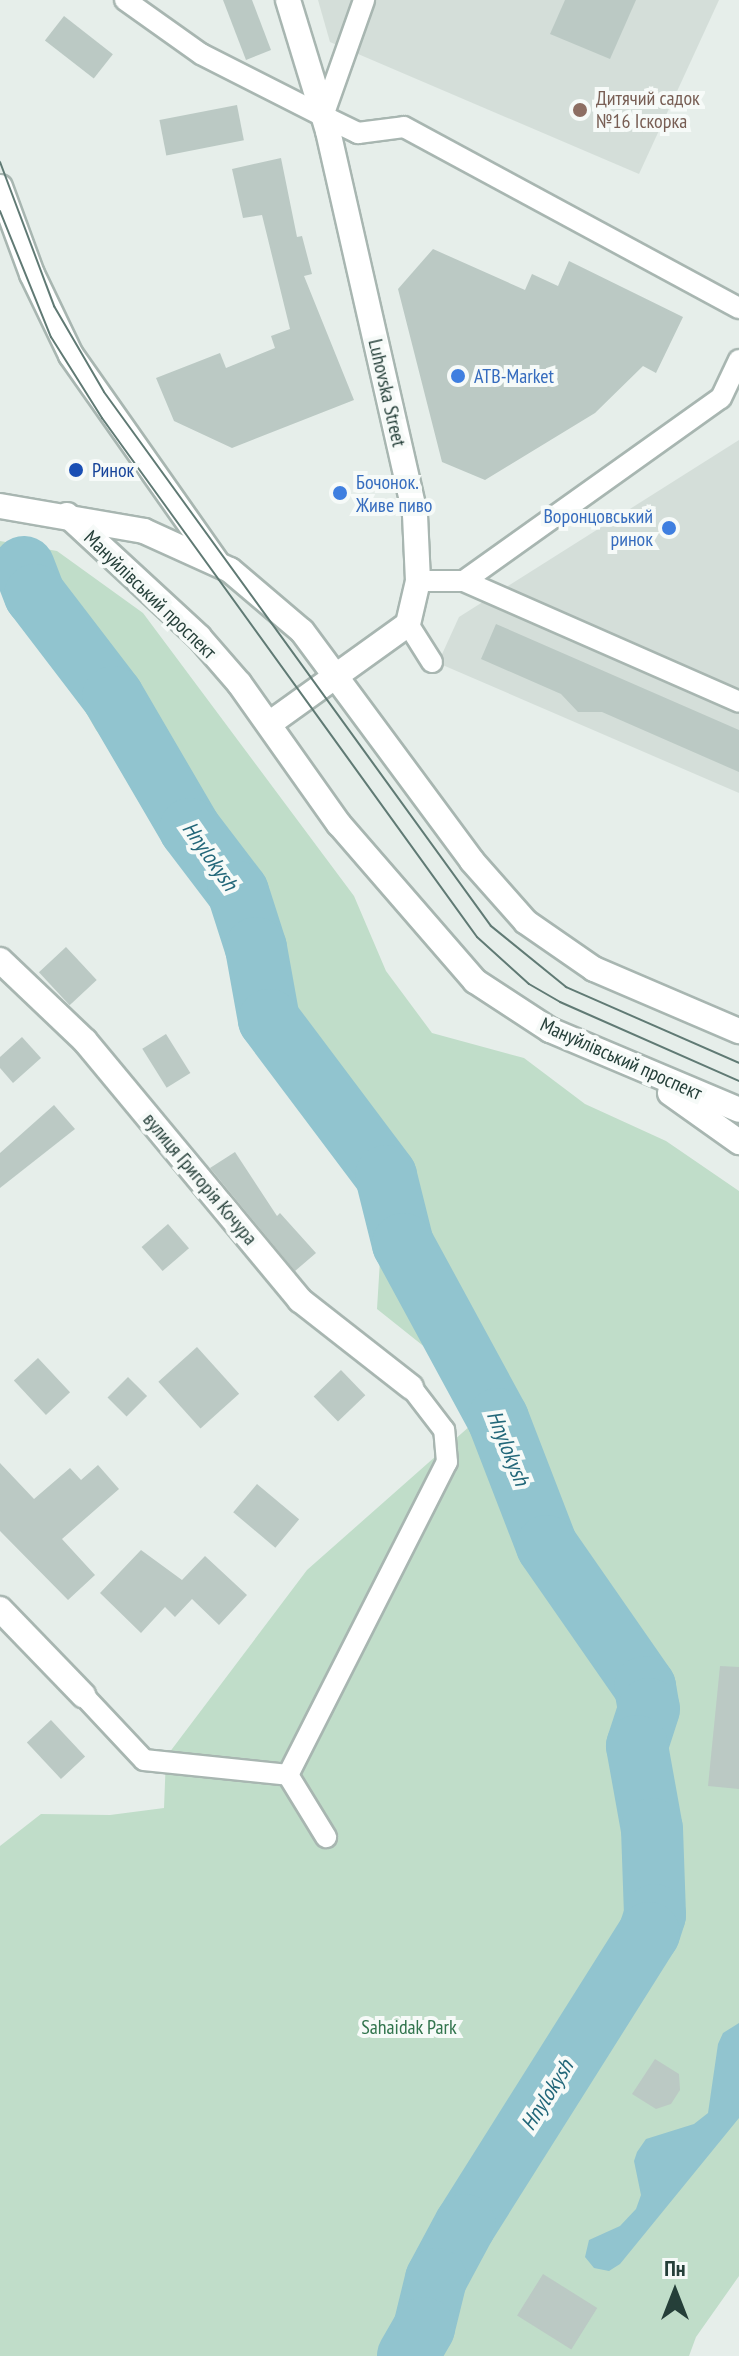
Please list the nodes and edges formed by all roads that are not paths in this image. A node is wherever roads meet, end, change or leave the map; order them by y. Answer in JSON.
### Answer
{"nodes":[{"id":1,"x":125,"y":0,"type":"edge"},
{"id":2,"x":288,"y":0,"type":"edge"},
{"id":3,"x":364,"y":0,"type":"edge"},
{"id":4,"x":323,"y":116,"type":"junction"},
{"id":5,"x":0,"y":187,"type":"edge"},
{"id":6,"x":739,"y":308,"type":"edge"},
{"id":7,"x":739,"y":360,"type":"edge"},
{"id":8,"x":0,"y":506,"type":"edge"},
{"id":9,"x":67,"y":515,"type":"junction"},
{"id":10,"x":216,"y":561,"type":"junction"},
{"id":11,"x":418,"y":581,"type":"junction"},
{"id":12,"x":464,"y":581,"type":"junction"},
{"id":13,"x":408,"y":624,"type":"junction"},
{"id":14,"x":432,"y":662,"type":"dead end"},
{"id":15,"x":339,"y":675,"type":"junction"},
{"id":16,"x":739,"y":702,"type":"edge"},
{"id":17,"x":269,"y":724,"type":"junction"},
{"id":18,"x":0,"y":960,"type":"edge"},
{"id":19,"x":739,"y":1031,"type":"edge"},
{"id":20,"x":632,"y":1067,"type":"junction"},
{"id":21,"x":739,"y":1110,"type":"edge"},
{"id":22,"x":739,"y":1142,"type":"edge"},
{"id":23,"x":411,"y":1387,"type":"joint"},
{"id":24,"x":0,"y":1609,"type":"edge"},
{"id":25,"x":83,"y":1695,"type":"joint"},
{"id":26,"x":288,"y":1775,"type":"junction"},
{"id":27,"x":326,"y":1837,"type":"dead end"}],
"edges":[{"from":1,"to":4,"type":"lane"},
{"from":2,"to":4,"type":"main road","name":"Luhovska Street"},
{"from":3,"to":4,"type":"lane"},
{"from":4,"to":6,"type":"lane"},
{"from":4,"to":11,"type":"main road","name":"Luhovska Street"},
{"from":5,"to":10,"type":"main road"},
{"from":7,"to":12,"type":"lane"},
{"from":8,"to":9,"type":"main road"},
{"from":9,"to":10,"type":"main road","name":"Мануйлівський проспект"},
{"from":9,"to":17,"type":"main road","name":"Мануйлівський проспект"},
{"from":10,"to":15,"type":"main road","name":"Мануйлівський проспект"},
{"from":11,"to":12,"type":"lane"},
{"from":11,"to":13,"type":"main road","name":"Luhovska Street"},
{"from":12,"to":16,"type":"lane"},
{"from":13,"to":14,"type":"lane"},
{"from":13,"to":15,"type":"main road"},
{"from":15,"to":17,"type":"main road"},
{"from":15,"to":19,"type":"main road","name":"Мануйлівський проспект"},
{"from":17,"to":20,"type":"main road","name":"Мануйлівський проспект"},
{"from":18,"to":23,"type":"main road","name":"вулиця Григорія Кочура"},
{"from":20,"to":21,"type":"main road","name":"Мануйлівський проспект"},
{"from":20,"to":22,"type":"main road"},
{"from":23,"to":26,"type":"lane"},
{"from":24,"to":25,"type":"main road"},
{"from":25,"to":26,"type":"lane"},
{"from":26,"to":27,"type":"lane"}]}
